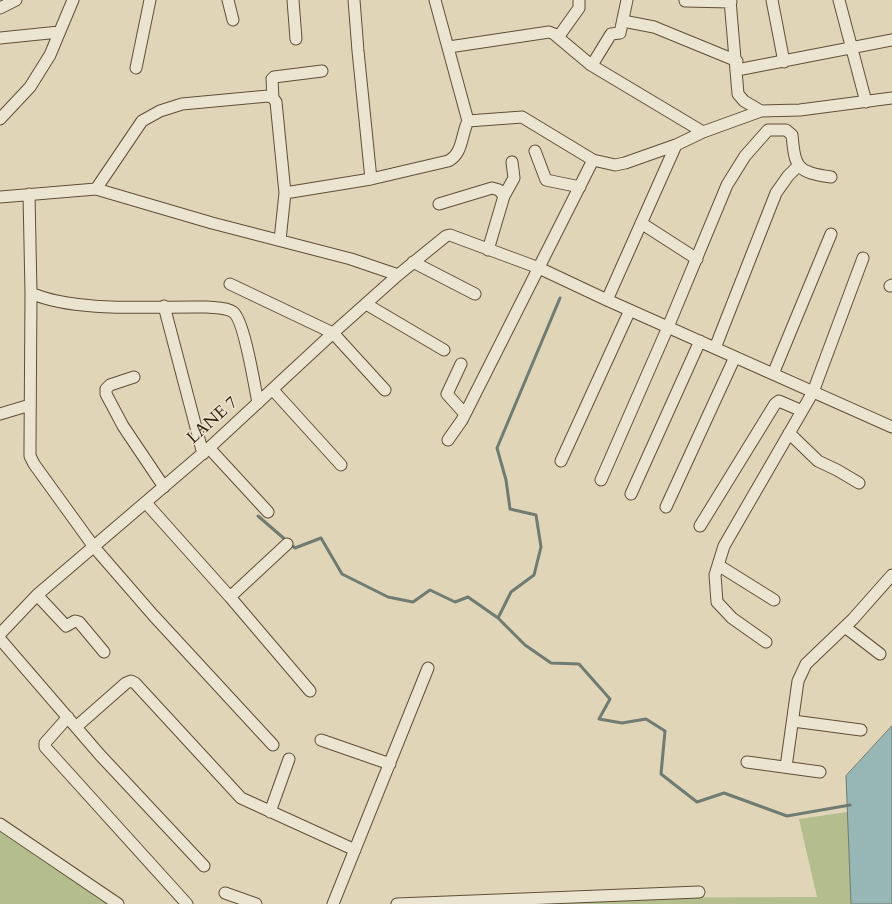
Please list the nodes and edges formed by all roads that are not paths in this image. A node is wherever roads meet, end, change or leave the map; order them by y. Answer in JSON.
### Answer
{"nodes":[{"id":1,"x":16,"y":0,"type":"edge"},
{"id":2,"x":73,"y":0,"type":"edge"},
{"id":3,"x":150,"y":0,"type":"edge"},
{"id":4,"x":228,"y":0,"type":"edge"},
{"id":5,"x":292,"y":0,"type":"edge"},
{"id":6,"x":354,"y":0,"type":"edge"},
{"id":7,"x":435,"y":0,"type":"edge"},
{"id":8,"x":579,"y":0,"type":"edge"},
{"id":9,"x":627,"y":0,"type":"edge"},
{"id":10,"x":772,"y":0,"type":"edge"},
{"id":11,"x":839,"y":0,"type":"edge"},
{"id":12,"x":685,"y":1,"type":"edge"},
{"id":13,"x":730,"y":1,"type":"edge"},
{"id":14,"x":0,"y":8,"type":"edge"},
{"id":15,"x":233,"y":20,"type":"dead end"},
{"id":16,"x":623,"y":21,"type":"junction"},
{"id":17,"x":59,"y":32,"type":"junction"},
{"id":18,"x":559,"y":36,"type":"junction"},
{"id":19,"x":0,"y":38,"type":"edge"},
{"id":20,"x":296,"y":39,"type":"dead end"},
{"id":21,"x":892,"y":40,"type":"edge"},
{"id":22,"x":449,"y":46,"type":"junction"},
{"id":23,"x":852,"y":49,"type":"junction"},
{"id":24,"x":784,"y":62,"type":"junction"},
{"id":25,"x":592,"y":65,"type":"junction"},
{"id":26,"x":737,"y":66,"type":"junction"},
{"id":27,"x":136,"y":68,"type":"dead end"},
{"id":28,"x":322,"y":71,"type":"dead end"},
{"id":29,"x":273,"y":98,"type":"junction"},
{"id":30,"x":892,"y":98,"type":"edge"},
{"id":31,"x":866,"y":102,"type":"junction"},
{"id":32,"x":761,"y":111,"type":"junction"},
{"id":33,"x":0,"y":119,"type":"edge"},
{"id":34,"x":468,"y":121,"type":"junction"},
{"id":35,"x":703,"y":132,"type":"junction"},
{"id":36,"x":676,"y":145,"type":"junction"},
{"id":37,"x":535,"y":151,"type":"dead end"},
{"id":38,"x":593,"y":160,"type":"junction"},
{"id":39,"x":512,"y":162,"type":"dead end"},
{"id":40,"x":798,"y":166,"type":"junction"},
{"id":41,"x":831,"y":177,"type":"dead end"},
{"id":42,"x":371,"y":179,"type":"junction"},
{"id":43,"x":580,"y":187,"type":"junction"},
{"id":44,"x":96,"y":189,"type":"junction"},
{"id":45,"x":285,"y":193,"type":"junction"},
{"id":46,"x":29,"y":194,"type":"junction"},
{"id":47,"x":504,"y":196,"type":"junction"},
{"id":48,"x":0,"y":198,"type":"edge"},
{"id":49,"x":439,"y":204,"type":"dead end"},
{"id":50,"x":641,"y":223,"type":"junction"},
{"id":51,"x":831,"y":234,"type":"dead end"},
{"id":52,"x":280,"y":240,"type":"junction"},
{"id":53,"x":488,"y":250,"type":"junction"},
{"id":54,"x":863,"y":258,"type":"dead end"},
{"id":55,"x":696,"y":259,"type":"junction"},
{"id":56,"x":413,"y":262,"type":"junction"},
{"id":57,"x":539,"y":268,"type":"junction"},
{"id":58,"x":398,"y":275,"type":"junction"},
{"id":59,"x":230,"y":284,"type":"dead end"},
{"id":60,"x":31,"y":293,"type":"junction"},
{"id":61,"x":474,"y":294,"type":"dead end"},
{"id":62,"x":607,"y":300,"type":"junction"},
{"id":63,"x":366,"y":304,"type":"junction"},
{"id":64,"x":164,"y":306,"type":"junction"},
{"id":65,"x":630,"y":310,"type":"junction"},
{"id":66,"x":668,"y":327,"type":"junction"},
{"id":67,"x":333,"y":333,"type":"junction"},
{"id":68,"x":700,"y":341,"type":"junction"},
{"id":69,"x":715,"y":348,"type":"junction"},
{"id":70,"x":444,"y":350,"type":"dead end"},
{"id":71,"x":735,"y":357,"type":"junction"},
{"id":72,"x":461,"y":364,"type":"dead end"},
{"id":73,"x":773,"y":374,"type":"junction"},
{"id":74,"x":134,"y":377,"type":"dead end"},
{"id":75,"x":273,"y":390,"type":"junction"},
{"id":76,"x":385,"y":390,"type":"dead end"},
{"id":77,"x":813,"y":392,"type":"junction"},
{"id":78,"x":258,"y":404,"type":"junction"},
{"id":79,"x":30,"y":405,"type":"junction"},
{"id":80,"x":802,"y":411,"type":"junction"},
{"id":81,"x":0,"y":414,"type":"edge"},
{"id":82,"x":465,"y":414,"type":"junction"},
{"id":83,"x":892,"y":427,"type":"edge"},
{"id":84,"x":789,"y":433,"type":"junction"},
{"id":85,"x":448,"y":440,"type":"dead end"},
{"id":86,"x":206,"y":451,"type":"junction"},
{"id":87,"x":561,"y":461,"type":"dead end"},
{"id":88,"x":341,"y":465,"type":"dead end"},
{"id":89,"x":601,"y":480,"type":"dead end"},
{"id":90,"x":859,"y":483,"type":"dead end"},
{"id":91,"x":164,"y":487,"type":"junction"},
{"id":92,"x":631,"y":494,"type":"dead end"},
{"id":93,"x":146,"y":503,"type":"junction"},
{"id":94,"x":666,"y":507,"type":"dead end"},
{"id":95,"x":268,"y":512,"type":"dead end"},
{"id":96,"x":700,"y":526,"type":"dead end"},
{"id":97,"x":287,"y":544,"type":"dead end"},
{"id":98,"x":94,"y":547,"type":"junction"},
{"id":99,"x":718,"y":565,"type":"junction"},
{"id":100,"x":892,"y":575,"type":"edge"},
{"id":101,"x":37,"y":595,"type":"junction"},
{"id":102,"x":230,"y":597,"type":"junction"},
{"id":103,"x":774,"y":600,"type":"dead end"},
{"id":104,"x":845,"y":627,"type":"junction"},
{"id":105,"x":0,"y":634,"type":"edge"},
{"id":106,"x":0,"y":639,"type":"edge"},
{"id":107,"x":766,"y":642,"type":"dead end"},
{"id":108,"x":104,"y":652,"type":"dead end"},
{"id":109,"x":880,"y":654,"type":"dead end"},
{"id":110,"x":428,"y":668,"type":"dead end"},
{"id":111,"x":310,"y":691,"type":"dead end"},
{"id":112,"x":68,"y":717,"type":"junction"},
{"id":113,"x":793,"y":721,"type":"junction"},
{"id":114,"x":76,"y":727,"type":"junction"},
{"id":115,"x":861,"y":730,"type":"dead end"},
{"id":116,"x":321,"y":740,"type":"dead end"},
{"id":117,"x":273,"y":745,"type":"dead end"},
{"id":118,"x":289,"y":759,"type":"dead end"},
{"id":119,"x":748,"y":762,"type":"dead end"},
{"id":120,"x":390,"y":764,"type":"junction"},
{"id":121,"x":786,"y":767,"type":"junction"},
{"id":122,"x":820,"y":772,"type":"dead end"},
{"id":123,"x":270,"y":812,"type":"junction"},
{"id":124,"x":0,"y":824,"type":"edge"},
{"id":125,"x":355,"y":850,"type":"junction"},
{"id":126,"x":204,"y":866,"type":"dead end"},
{"id":127,"x":699,"y":892,"type":"dead end"},
{"id":128,"x":225,"y":893,"type":"dead end"},
{"id":129,"x":118,"y":904,"type":"edge"},
{"id":130,"x":187,"y":904,"type":"edge"},
{"id":131,"x":256,"y":904,"type":"edge"},
{"id":132,"x":333,"y":904,"type":"edge"},
{"id":133,"x":397,"y":904,"type":"edge"}],
"edges":[{"from":1,"to":14,"type":"street"},
{"from":2,"to":17,"type":"street"},
{"from":3,"to":27,"type":"street"},
{"from":4,"to":15,"type":"street"},
{"from":5,"to":20,"type":"street"},
{"from":6,"to":42,"type":"street"},
{"from":7,"to":22,"type":"street"},
{"from":8,"to":18,"type":"street"},
{"from":9,"to":16,"type":"street"},
{"from":10,"to":24,"type":"street"},
{"from":11,"to":23,"type":"street"},
{"from":12,"to":13,"type":"street"},
{"from":13,"to":26,"type":"street"},
{"from":16,"to":25,"type":"street"},
{"from":16,"to":26,"type":"street"},
{"from":17,"to":19,"type":"street"},
{"from":17,"to":33,"type":"street"},
{"from":18,"to":22,"type":"street"},
{"from":18,"to":25,"type":"street"},
{"from":21,"to":23,"type":"street"},
{"from":22,"to":34,"type":"street"},
{"from":23,"to":24,"type":"street"},
{"from":23,"to":31,"type":"street"},
{"from":24,"to":26,"type":"street"},
{"from":25,"to":35,"type":"street"},
{"from":26,"to":32,"type":"street"},
{"from":28,"to":29,"type":"street"},
{"from":29,"to":44,"type":"street"},
{"from":29,"to":45,"type":"street"},
{"from":30,"to":31,"type":"street"},
{"from":31,"to":32,"type":"street"},
{"from":32,"to":35,"type":"street"},
{"from":34,"to":38,"type":"street"},
{"from":34,"to":42,"type":"street"},
{"from":35,"to":36,"type":"street"},
{"from":36,"to":38,"type":"street"},
{"from":36,"to":50,"type":"street"},
{"from":37,"to":43,"type":"street"},
{"from":38,"to":43,"type":"street"},
{"from":39,"to":47,"type":"street"},
{"from":40,"to":41,"type":"street"},
{"from":40,"to":55,"type":"street"},
{"from":40,"to":69,"type":"street"},
{"from":42,"to":45,"type":"street"},
{"from":43,"to":57,"type":"street"},
{"from":44,"to":46,"type":"street"},
{"from":44,"to":52,"type":"street"},
{"from":45,"to":52,"type":"street"},
{"from":46,"to":48,"type":"street"},
{"from":46,"to":60,"type":"street"},
{"from":47,"to":49,"type":"street"},
{"from":47,"to":53,"type":"street"},
{"from":50,"to":55,"type":"street"},
{"from":50,"to":62,"type":"street"},
{"from":51,"to":73,"type":"street"},
{"from":52,"to":58,"type":"street"},
{"from":53,"to":56,"type":"street","name":"LANE 7"},
{"from":53,"to":57,"type":"street"},
{"from":54,"to":77,"type":"street"},
{"from":55,"to":66,"type":"street"},
{"from":56,"to":58,"type":"street","name":"LANE 7"},
{"from":56,"to":61,"type":"street"},
{"from":57,"to":62,"type":"street"},
{"from":57,"to":82,"type":"street"},
{"from":58,"to":63,"type":"street","name":"LANE 7"},
{"from":59,"to":67,"type":"street"},
{"from":60,"to":64,"type":"street"},
{"from":60,"to":79,"type":"street"},
{"from":62,"to":65,"type":"street"},
{"from":63,"to":67,"type":"street","name":"LANE 7"},
{"from":63,"to":70,"type":"street"},
{"from":64,"to":78,"type":"street"},
{"from":64,"to":86,"type":"street"},
{"from":65,"to":66,"type":"street"},
{"from":65,"to":87,"type":"street"},
{"from":66,"to":68,"type":"street"},
{"from":66,"to":89,"type":"street"},
{"from":67,"to":75,"type":"street","name":"LANE 7"},
{"from":67,"to":76,"type":"street"},
{"from":68,"to":69,"type":"street"},
{"from":68,"to":92,"type":"street"},
{"from":69,"to":71,"type":"street"},
{"from":71,"to":73,"type":"street"},
{"from":71,"to":94,"type":"street"},
{"from":72,"to":82,"type":"street"},
{"from":73,"to":77,"type":"street"},
{"from":74,"to":91,"type":"street"},
{"from":75,"to":78,"type":"street","name":"LANE 7"},
{"from":75,"to":88,"type":"street"},
{"from":77,"to":80,"type":"street"},
{"from":77,"to":83,"type":"street"},
{"from":78,"to":86,"type":"street","name":"LANE 7"},
{"from":79,"to":81,"type":"street"},
{"from":79,"to":98,"type":"street"},
{"from":80,"to":84,"type":"street"},
{"from":80,"to":96,"type":"street"},
{"from":82,"to":85,"type":"street"},
{"from":84,"to":90,"type":"street"},
{"from":84,"to":99,"type":"street"},
{"from":86,"to":91,"type":"street","name":"LANE 7"},
{"from":86,"to":95,"type":"street"},
{"from":91,"to":93,"type":"street","name":"LANE 7"},
{"from":93,"to":98,"type":"street","name":"LANE 7"},
{"from":93,"to":102,"type":"street"},
{"from":97,"to":102,"type":"street"},
{"from":98,"to":101,"type":"street","name":"LANE 7"},
{"from":98,"to":117,"type":"street"},
{"from":99,"to":103,"type":"street"},
{"from":99,"to":107,"type":"street"},
{"from":100,"to":104,"type":"street"},
{"from":101,"to":105,"type":"street","name":"LANE 7"},
{"from":101,"to":108,"type":"street"},
{"from":102,"to":111,"type":"street"},
{"from":104,"to":109,"type":"street"},
{"from":104,"to":113,"type":"street"},
{"from":106,"to":112,"type":"street"},
{"from":110,"to":120,"type":"street"},
{"from":112,"to":114,"type":"street"},
{"from":112,"to":130,"type":"street"},
{"from":113,"to":115,"type":"street"},
{"from":113,"to":121,"type":"street"},
{"from":114,"to":123,"type":"street"},
{"from":114,"to":126,"type":"street"},
{"from":116,"to":120,"type":"street"},
{"from":118,"to":123,"type":"street"},
{"from":119,"to":121,"type":"street"},
{"from":120,"to":125,"type":"street"},
{"from":121,"to":122,"type":"street"},
{"from":123,"to":125,"type":"street"},
{"from":124,"to":129,"type":"street"},
{"from":125,"to":132,"type":"street"},
{"from":127,"to":133,"type":"street"},
{"from":128,"to":131,"type":"street"}]}
